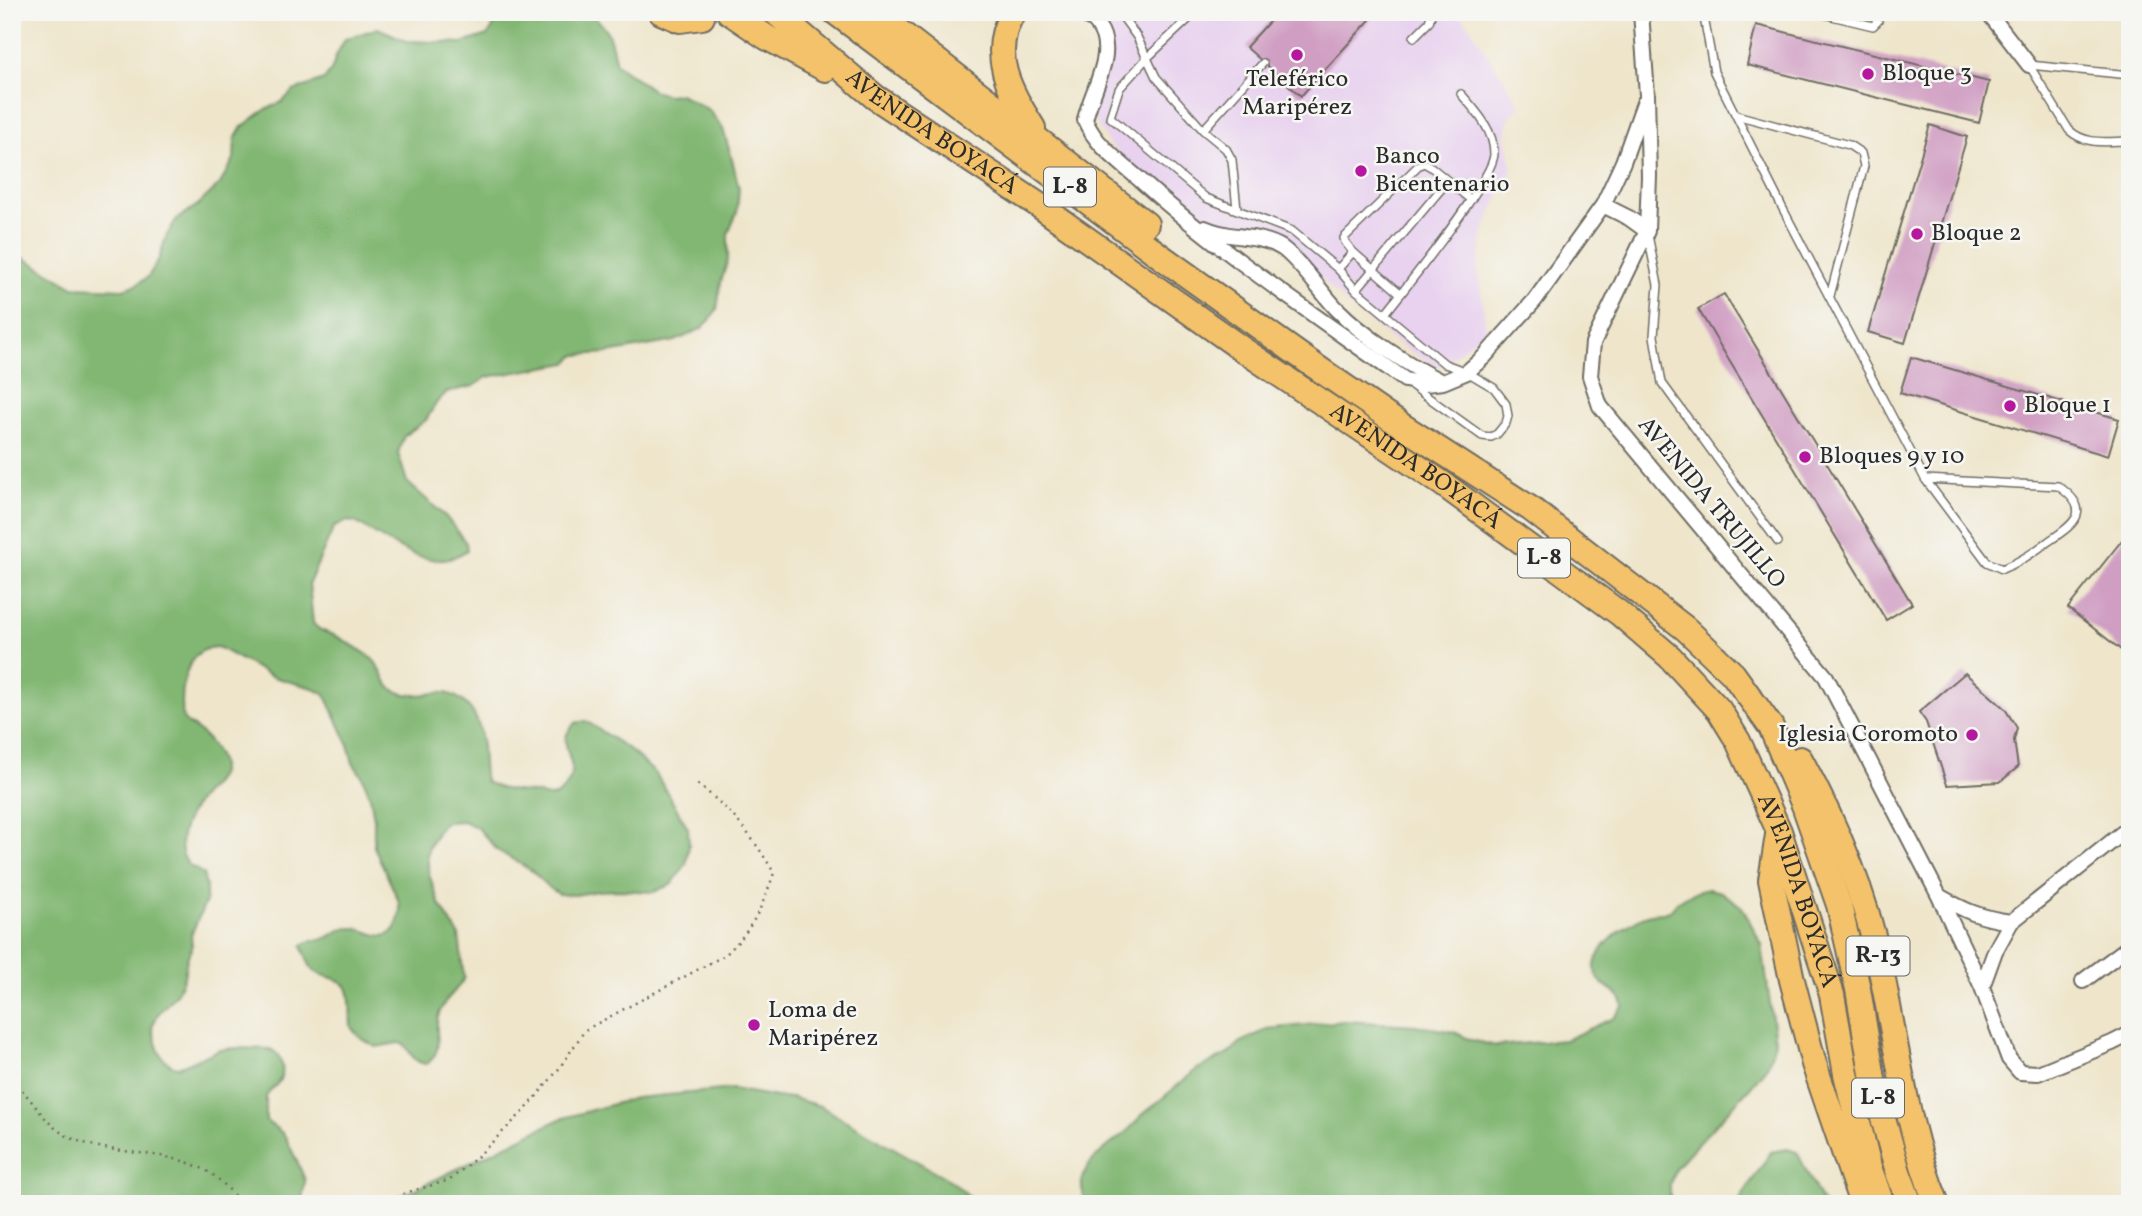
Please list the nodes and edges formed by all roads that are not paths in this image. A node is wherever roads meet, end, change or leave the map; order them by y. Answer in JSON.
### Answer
{"nodes":[{"id":1,"x":661,"y":12,"type":"edge"},
{"id":2,"x":729,"y":12,"type":"edge"},
{"id":3,"x":775,"y":12,"type":"edge"},
{"id":4,"x":835,"y":12,"type":"edge"},
{"id":5,"x":874,"y":12,"type":"edge"},
{"id":6,"x":1013,"y":12,"type":"edge"},
{"id":7,"x":1081,"y":12,"type":"edge"},
{"id":8,"x":1119,"y":12,"type":"edge"},
{"id":9,"x":1196,"y":12,"type":"edge"},
{"id":10,"x":1432,"y":12,"type":"edge"},
{"id":11,"x":1641,"y":12,"type":"edge"},
{"id":12,"x":1703,"y":12,"type":"edge"},
{"id":13,"x":1815,"y":12,"type":"edge"},
{"id":14,"x":1873,"y":12,"type":"edge"},
{"id":15,"x":1988,"y":12,"type":"edge"},
{"id":16,"x":702,"y":17,"type":"dead end"},
{"id":17,"x":1414,"y":37,"type":"dead end"},
{"id":18,"x":1146,"y":59,"type":"junction"},
{"id":19,"x":1263,"y":62,"type":"dead end"},
{"id":20,"x":2029,"y":65,"type":"junction"},
{"id":21,"x":2130,"y":75,"type":"edge"},
{"id":22,"x":1461,"y":94,"type":"dead end"},
{"id":23,"x":1647,"y":95,"type":"junction"},
{"id":24,"x":875,"y":97,"type":"junction"},
{"id":25,"x":1736,"y":115,"type":"junction"},
{"id":26,"x":1203,"y":130,"type":"junction"},
{"id":27,"x":1041,"y":140,"type":"junction"},
{"id":28,"x":2130,"y":141,"type":"edge"},
{"id":29,"x":1447,"y":182,"type":"junction"},
{"id":30,"x":1471,"y":200,"type":"junction"},
{"id":31,"x":1602,"y":205,"type":"junction"},
{"id":32,"x":1237,"y":209,"type":"junction"},
{"id":33,"x":1184,"y":219,"type":"junction"},
{"id":34,"x":1647,"y":231,"type":"junction"},
{"id":35,"x":1353,"y":252,"type":"junction"},
{"id":36,"x":1338,"y":269,"type":"junction"},
{"id":37,"x":1373,"y":269,"type":"junction"},
{"id":38,"x":1356,"y":290,"type":"junction"},
{"id":39,"x":1401,"y":294,"type":"junction"},
{"id":40,"x":1830,"y":297,"type":"junction"},
{"id":41,"x":1385,"y":314,"type":"junction"},
{"id":42,"x":1306,"y":360,"type":"junction"},
{"id":43,"x":1467,"y":372,"type":"junction"},
{"id":44,"x":1405,"y":380,"type":"junction"},
{"id":45,"x":1443,"y":382,"type":"junction"},
{"id":46,"x":1925,"y":479,"type":"junction"},
{"id":47,"x":1778,"y":542,"type":"dead end"},
{"id":48,"x":1771,"y":727,"type":"junction"},
{"id":49,"x":2130,"y":827,"type":"edge"},
{"id":50,"x":1779,"y":831,"type":"junction"},
{"id":51,"x":1939,"y":896,"type":"junction"},
{"id":52,"x":2011,"y":922,"type":"junction"},
{"id":53,"x":2130,"y":946,"type":"edge"},
{"id":54,"x":2083,"y":981,"type":"dead end"},
{"id":55,"x":1982,"y":987,"type":"junction"},
{"id":56,"x":2130,"y":1034,"type":"edge"},
{"id":57,"x":1862,"y":1204,"type":"edge"},
{"id":58,"x":1882,"y":1204,"type":"edge"},
{"id":59,"x":1910,"y":1204,"type":"edge"},
{"id":60,"x":1937,"y":1204,"type":"edge"}],
"edges":[{"from":1,"to":16,"type":"highway"},
{"from":2,"to":24,"type":"highway"},
{"from":3,"to":24,"type":"highway","name":"AVENIDA BOYACÁ","number":"L-8"},
{"from":4,"to":42,"type":"highway","name":"AVENIDA BOYACÁ","number":"L-8"},
{"from":5,"to":27,"type":"highway"},
{"from":6,"to":27,"type":"highway"},
{"from":7,"to":33,"type":"street"},
{"from":8,"to":18,"type":"lane"},
{"from":9,"to":18,"type":"lane"},
{"from":10,"to":17,"type":"lane"},
{"from":11,"to":23,"type":"street","name":"AVENIDA TRUJILLO"},
{"from":12,"to":25,"type":"lane"},
{"from":13,"to":14,"type":"lane"},
{"from":15,"to":20,"type":"street"},
{"from":18,"to":26,"type":"lane"},
{"from":18,"to":32,"type":"lane"},
{"from":19,"to":26,"type":"lane"},
{"from":20,"to":21,"type":"lane"},
{"from":20,"to":28,"type":"lane"},
{"from":22,"to":30,"type":"lane"},
{"from":23,"to":31,"type":"street"},
{"from":23,"to":34,"type":"street","name":"AVENIDA TRUJILLO"},
{"from":24,"to":50,"type":"highway","name":"AVENIDA BOYACÁ","number":"L-8"},
{"from":25,"to":40,"type":"lane"},
{"from":25,"to":40,"type":"lane"},
{"from":26,"to":32,"type":"lane"},
{"from":27,"to":42,"type":"highway"},
{"from":29,"to":30,"type":"lane"},
{"from":29,"to":35,"type":"lane"},
{"from":29,"to":37,"type":"lane"},
{"from":30,"to":39,"type":"lane"},
{"from":31,"to":34,"type":"street"},
{"from":31,"to":43,"type":"street"},
{"from":32,"to":36,"type":"lane"},
{"from":33,"to":44,"type":"street"},
{"from":33,"to":45,"type":"street"},
{"from":34,"to":47,"type":"lane"},
{"from":34,"to":51,"type":"street","name":"AVENIDA TRUJILLO"},
{"from":35,"to":36,"type":"lane"},
{"from":35,"to":37,"type":"lane"},
{"from":36,"to":38,"type":"lane"},
{"from":37,"to":38,"type":"lane"},
{"from":37,"to":39,"type":"lane"},
{"from":38,"to":41,"type":"lane"},
{"from":39,"to":41,"type":"lane"},
{"from":40,"to":46,"type":"lane"},
{"from":41,"to":43,"type":"lane"},
{"from":42,"to":48,"type":"highway","name":"AVENIDA BOYACÁ","number":"L-8"},
{"from":43,"to":44,"type":"lane"},
{"from":43,"to":45,"type":"street"},
{"from":44,"to":45,"type":"street"},
{"from":46,"to":46,"type":"lane"},
{"from":48,"to":59,"type":"highway","name":"AVENIDA BOYACÁ","number":"L-8"},
{"from":48,"to":60,"type":"highway","number":"R-13"},
{"from":49,"to":52,"type":"street"},
{"from":50,"to":57,"type":"highway"},
{"from":50,"to":58,"type":"highway","name":"AVENIDA BOYACÁ","number":"L-8"},
{"from":51,"to":52,"type":"street"},
{"from":51,"to":55,"type":"street","name":"AVENIDA TRUJILLO"},
{"from":52,"to":55,"type":"street"},
{"from":53,"to":54,"type":"street"},
{"from":55,"to":56,"type":"street","name":"AVENIDA TRUJILLO"}]}
